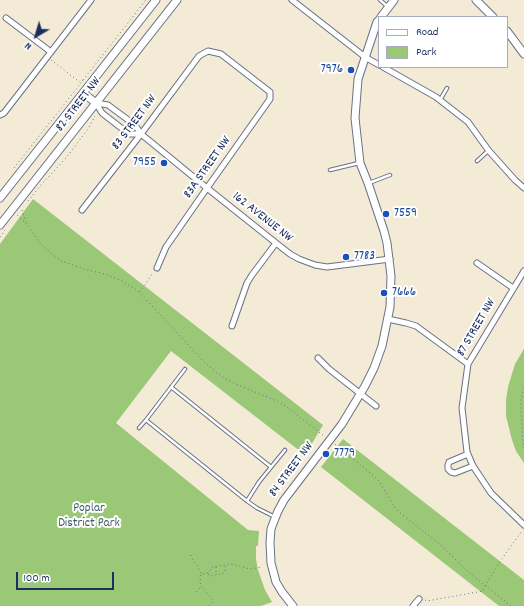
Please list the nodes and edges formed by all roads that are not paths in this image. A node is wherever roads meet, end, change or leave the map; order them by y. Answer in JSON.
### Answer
{"nodes":[{"id":1,"x":92,"y":0,"type":"edge"},
{"id":2,"x":156,"y":0,"type":"edge"},
{"id":3,"x":177,"y":0,"type":"edge"},
{"id":4,"x":292,"y":0,"type":"edge"},
{"id":5,"x":380,"y":0,"type":"edge"},
{"id":6,"x":394,"y":0,"type":"edge"},
{"id":7,"x":476,"y":0,"type":"edge"},
{"id":8,"x":389,"y":7,"type":"junction"},
{"id":9,"x":382,"y":16,"type":"edge"},
{"id":10,"x":492,"y":16,"type":"edge"},
{"id":11,"x":6,"y":18,"type":"dead end"},
{"id":12,"x":378,"y":21,"type":"edge"},
{"id":13,"x":508,"y":32,"type":"edge"},
{"id":14,"x":51,"y":52,"type":"junction"},
{"id":15,"x":524,"y":54,"type":"edge"},
{"id":16,"x":365,"y":57,"type":"junction"},
{"id":17,"x":378,"y":64,"type":"edge"},
{"id":18,"x":385,"y":68,"type":"edge"},
{"id":19,"x":261,"y":85,"type":"joint"},
{"id":20,"x":447,"y":88,"type":"dead end"},
{"id":21,"x":84,"y":93,"type":"junction"},
{"id":22,"x":440,"y":100,"type":"junction"},
{"id":23,"x":98,"y":106,"type":"junction"},
{"id":24,"x":0,"y":115,"type":"edge"},
{"id":25,"x":141,"y":134,"type":"junction"},
{"id":26,"x":489,"y":151,"type":"junction"},
{"id":27,"x":476,"y":161,"type":"dead end"},
{"id":28,"x":360,"y":163,"type":"junction"},
{"id":29,"x":330,"y":170,"type":"dead end"},
{"id":30,"x":390,"y":175,"type":"dead end"},
{"id":31,"x":368,"y":183,"type":"junction"},
{"id":32,"x":207,"y":188,"type":"junction"},
{"id":33,"x":524,"y":188,"type":"edge"},
{"id":34,"x":0,"y":198,"type":"edge"},
{"id":35,"x":82,"y":210,"type":"dead end"},
{"id":36,"x":0,"y":225,"type":"edge"},
{"id":37,"x":276,"y":244,"type":"junction"},
{"id":38,"x":390,"y":260,"type":"junction"},
{"id":39,"x":477,"y":263,"type":"dead end"},
{"id":40,"x":157,"y":268,"type":"road end"},
{"id":41,"x":524,"y":271,"type":"edge"},
{"id":42,"x":513,"y":288,"type":"junction"},
{"id":43,"x":388,"y":318,"type":"junction"},
{"id":44,"x":232,"y":326,"type":"dead end"},
{"id":45,"x":318,"y":358,"type":"dead end"},
{"id":46,"x":468,"y":364,"type":"junction"},
{"id":47,"x":185,"y":369,"type":"dead end"},
{"id":48,"x":170,"y":387,"type":"junction"},
{"id":49,"x":361,"y":394,"type":"junction"},
{"id":50,"x":376,"y":406,"type":"dead end"},
{"id":51,"x":146,"y":420,"type":"junction"},
{"id":52,"x":139,"y":428,"type":"dead end"},
{"id":53,"x":285,"y":450,"type":"dead end"},
{"id":54,"x":467,"y":453,"type":"junction"},
{"id":55,"x":473,"y":466,"type":"junction"},
{"id":56,"x":271,"y":467,"type":"junction"},
{"id":57,"x":247,"y":501,"type":"junction"},
{"id":58,"x":275,"y":517,"type":"junction"},
{"id":59,"x":524,"y":525,"type":"edge"},
{"id":60,"x":419,"y":599,"type":"road end"},
{"id":61,"x":294,"y":606,"type":"edge"},
{"id":62,"x":413,"y":606,"type":"edge"}],
"edges":[{"from":1,"to":14,"type":"street"},
{"from":2,"to":21,"type":"street","name":"82 STREET NW"},
{"from":3,"to":23,"type":"street","name":"82 STREET NW"},
{"from":4,"to":16,"type":"street"},
{"from":5,"to":8,"type":"lane"},
{"from":6,"to":8,"type":"street"},
{"from":7,"to":10,"type":"street"},
{"from":8,"to":9,"type":"street"},
{"from":11,"to":14,"type":"street"},
{"from":12,"to":16,"type":"street","name":"84 STREET NW"},
{"from":13,"to":15,"type":"street"},
{"from":14,"to":24,"type":"street"},
{"from":16,"to":17,"type":"street"},
{"from":16,"to":28,"type":"street","name":"84 STREET NW"},
{"from":18,"to":22,"type":"street"},
{"from":19,"to":25,"type":"street","name":"83 STREET NW"},
{"from":19,"to":32,"type":"street","name":"83A STREET NW"},
{"from":20,"to":22,"type":"lane"},
{"from":21,"to":23,"type":"street"},
{"from":21,"to":34,"type":"street","name":"82 STREET NW"},
{"from":22,"to":26,"type":"street"},
{"from":23,"to":25,"type":"street","name":"162 AVENUE NW"},
{"from":23,"to":25,"type":"street","name":"162 AVENUE NW"},
{"from":23,"to":36,"type":"street","name":"82 STREET NW"},
{"from":25,"to":32,"type":"street","name":"162 AVENUE NW"},
{"from":25,"to":35,"type":"street","name":"83 STREET NW"},
{"from":26,"to":27,"type":"lane"},
{"from":26,"to":33,"type":"street"},
{"from":28,"to":29,"type":"lane"},
{"from":28,"to":31,"type":"street","name":"84 STREET NW"},
{"from":30,"to":31,"type":"lane"},
{"from":31,"to":38,"type":"street","name":"84 STREET NW"},
{"from":32,"to":37,"type":"street","name":"162 AVENUE NW"},
{"from":32,"to":40,"type":"street","name":"83A STREET NW"},
{"from":37,"to":38,"type":"street","name":"162 AVENUE NW"},
{"from":37,"to":44,"type":"street"},
{"from":38,"to":43,"type":"street","name":"84 STREET NW"},
{"from":39,"to":42,"type":"street"},
{"from":41,"to":42,"type":"street","name":"87 STREET NW"},
{"from":42,"to":46,"type":"street","name":"87 STREET NW"},
{"from":43,"to":46,"type":"street"},
{"from":43,"to":49,"type":"street","name":"84 STREET NW"},
{"from":45,"to":49,"type":"street"},
{"from":46,"to":54,"type":"street","name":"87 STREET NW"},
{"from":47,"to":48,"type":"lane"},
{"from":48,"to":51,"type":"lane"},
{"from":48,"to":56,"type":"lane"},
{"from":49,"to":50,"type":"street"},
{"from":49,"to":58,"type":"street","name":"84 STREET NW"},
{"from":51,"to":52,"type":"lane"},
{"from":51,"to":57,"type":"lane"},
{"from":53,"to":56,"type":"lane"},
{"from":54,"to":55,"type":"street","name":"87 STREET NW"},
{"from":54,"to":55,"type":"street"},
{"from":55,"to":59,"type":"street","name":"87 STREET NW"},
{"from":56,"to":57,"type":"lane"},
{"from":57,"to":58,"type":"lane"},
{"from":58,"to":61,"type":"street","name":"84 STREET NW"},
{"from":60,"to":62,"type":"street"}]}
